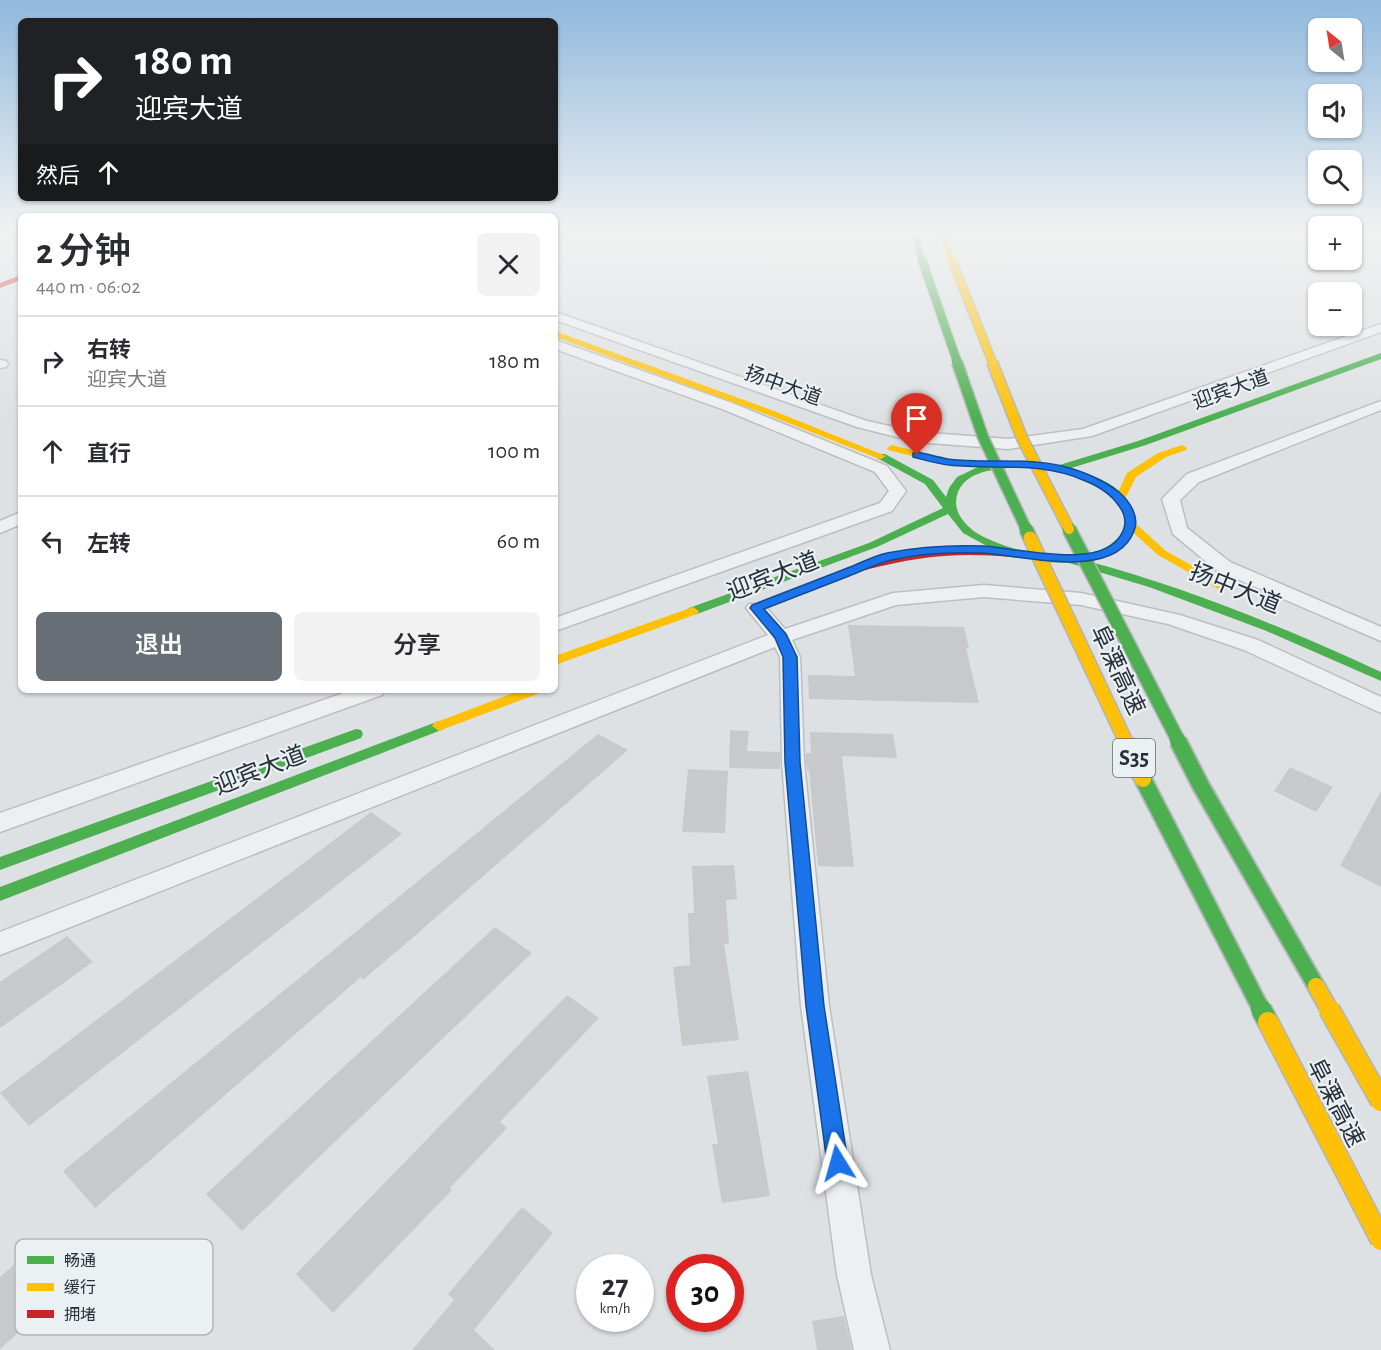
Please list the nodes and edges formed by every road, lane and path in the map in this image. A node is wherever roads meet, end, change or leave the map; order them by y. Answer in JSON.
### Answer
{"nodes":[{"id":1,"x":934,"y":294,"type":"edge"},
{"id":2,"x":965,"y":294,"type":"edge"},
{"id":3,"x":558,"y":316,"type":"edge"},
{"id":4,"x":558,"y":326,"type":"edge"},
{"id":5,"x":1381,"y":328,"type":"edge"},
{"id":6,"x":558,"y":335,"type":"edge"},
{"id":7,"x":558,"y":345,"type":"edge"},
{"id":8,"x":1381,"y":356,"type":"edge"},
{"id":9,"x":1381,"y":405,"type":"edge"},
{"id":10,"x":1195,"y":443,"type":"dead end"},
{"id":11,"x":1002,"y":465,"type":"junction"},
{"id":12,"x":1060,"y":468,"type":"junction"},
{"id":13,"x":1120,"y":499,"type":"junction"},
{"id":14,"x":950,"y":509,"type":"junction"},
{"id":15,"x":1131,"y":525,"type":"junction"},
{"id":16,"x":1013,"y":553,"type":"junction"},
{"id":17,"x":1066,"y":560,"type":"junction"},
{"id":18,"x":855,"y":570,"type":"dead end"},
{"id":19,"x":1236,"y":592,"type":"dead end"},
{"id":20,"x":754,"y":608,"type":"dead end"},
{"id":21,"x":558,"y":624,"type":"edge"},
{"id":22,"x":1381,"y":635,"type":"edge"},
{"id":23,"x":781,"y":636,"type":"junction"},
{"id":24,"x":558,"y":660,"type":"edge"},
{"id":25,"x":1381,"y":677,"type":"edge"},
{"id":26,"x":366,"y":693,"type":"edge"},
{"id":27,"x":527,"y":693,"type":"edge"},
{"id":28,"x":1381,"y":706,"type":"edge"},
{"id":29,"x":371,"y":728,"type":"dead end"},
{"id":30,"x":0,"y":823,"type":"edge"},
{"id":31,"x":0,"y":864,"type":"edge"},
{"id":32,"x":0,"y":894,"type":"edge"},
{"id":33,"x":0,"y":944,"type":"edge"},
{"id":34,"x":1381,"y":1101,"type":"edge"},
{"id":35,"x":1381,"y":1240,"type":"edge"},
{"id":36,"x":872,"y":1350,"type":"edge"}],
"edges":[{"from":1,"to":35,"type":"main road","name":"阜溧高速","number":"S35","bridge":true},
{"from":2,"to":34,"type":"main road","name":"阜溧高速","number":"S35","bridge":true},
{"from":3,"to":5,"type":"street"},
{"from":4,"to":11,"type":"main road","name":"扬中大道"},
{"from":6,"to":14,"type":"main road","name":"扬中大道"},
{"from":7,"to":21,"type":"street"},
{"from":8,"to":12,"type":"main road","name":"迎宾大道"},
{"from":9,"to":22,"type":"street"},
{"from":10,"to":13,"type":"main road","name":"迎宾大道"},
{"from":11,"to":12,"type":"main road"},
{"from":11,"to":14,"type":"main road"},
{"from":12,"to":13,"type":"main road"},
{"from":13,"to":15,"type":"main road"},
{"from":14,"to":16,"type":"main road","name":"扬中大道"},
{"from":14,"to":24,"type":"main road","name":"迎宾大道"},
{"from":15,"to":17,"type":"main road"},
{"from":15,"to":19,"type":"main road","name":"扬中大道"},
{"from":16,"to":17,"type":"main road"},
{"from":16,"to":18,"type":"main road","name":"迎宾大道"},
{"from":17,"to":25,"type":"main road","name":"扬中大道"},
{"from":20,"to":23,"type":"street"},
{"from":23,"to":28,"type":"street"},
{"from":23,"to":33,"type":"street"},
{"from":23,"to":36,"type":"street"},
{"from":26,"to":30,"type":"street"},
{"from":27,"to":32,"type":"main road","name":"迎宾大道"},
{"from":29,"to":31,"type":"main road","name":"迎宾大道"}]}
